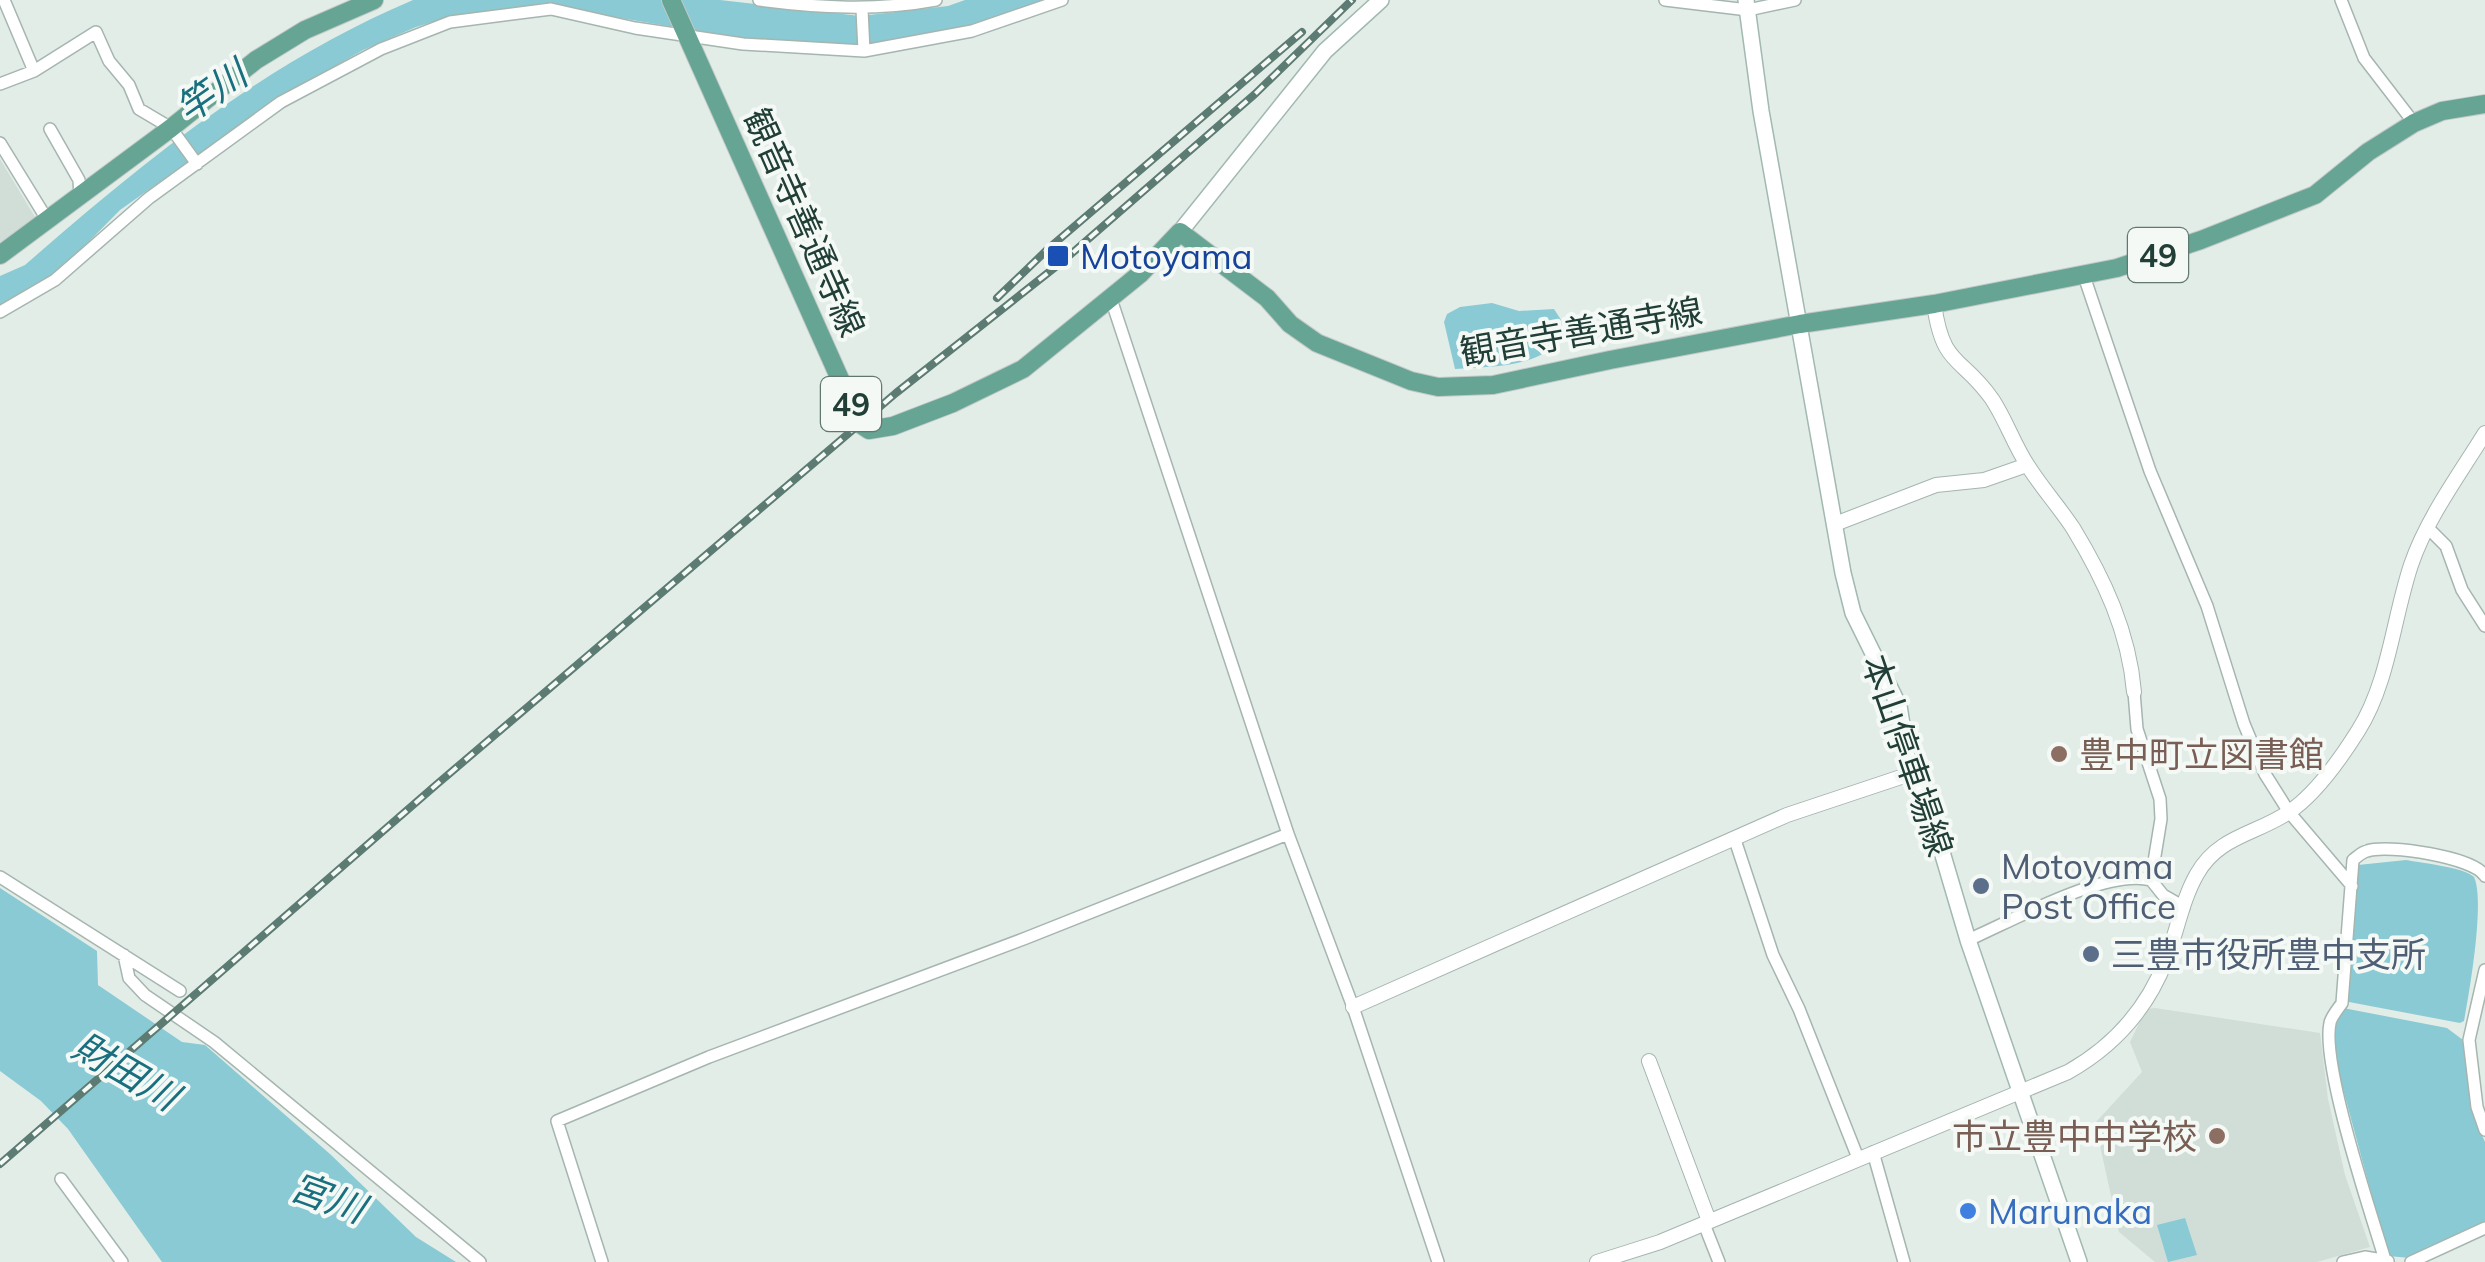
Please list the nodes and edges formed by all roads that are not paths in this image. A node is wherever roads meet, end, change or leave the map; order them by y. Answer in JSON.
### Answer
{"nodes":[{"id":1,"x":4,"y":0,"type":"edge"},
{"id":2,"x":374,"y":0,"type":"edge"},
{"id":3,"x":672,"y":0,"type":"edge"},
{"id":4,"x":760,"y":0,"type":"edge"},
{"id":5,"x":936,"y":0,"type":"edge"},
{"id":6,"x":1062,"y":0,"type":"edge"},
{"id":7,"x":1380,"y":0,"type":"edge"},
{"id":8,"x":1665,"y":0,"type":"edge"},
{"id":9,"x":1795,"y":0,"type":"edge"},
{"id":10,"x":2341,"y":0,"type":"edge"},
{"id":11,"x":1747,"y":5,"type":"edge"},
{"id":12,"x":497,"y":9,"type":"edge"},
{"id":13,"x":862,"y":11,"type":"junction"},
{"id":14,"x":685,"y":33,"type":"junction"},
{"id":15,"x":864,"y":50,"type":"junction"},
{"id":16,"x":34,"y":71,"type":"junction"},
{"id":17,"x":0,"y":84,"type":"edge"},
{"id":18,"x":2485,"y":104,"type":"edge"},
{"id":19,"x":2414,"y":123,"type":"junction"},
{"id":20,"x":50,"y":129,"type":"dead end"},
{"id":21,"x":174,"y":132,"type":"junction"},
{"id":22,"x":0,"y":143,"type":"edge"},
{"id":23,"x":196,"y":162,"type":"junction"},
{"id":24,"x":80,"y":196,"type":"junction"},
{"id":25,"x":48,"y":221,"type":"junction"},
{"id":26,"x":1180,"y":232,"type":"junction"},
{"id":27,"x":0,"y":255,"type":"edge"},
{"id":28,"x":2084,"y":276,"type":"junction"},
{"id":29,"x":1111,"y":299,"type":"junction"},
{"id":30,"x":1934,"y":304,"type":"junction"},
{"id":31,"x":0,"y":312,"type":"edge"},
{"id":32,"x":1800,"y":324,"type":"junction"},
{"id":33,"x":2485,"y":433,"type":"edge"},
{"id":34,"x":2027,"y":465,"type":"junction"},
{"id":35,"x":1835,"y":524,"type":"junction"},
{"id":36,"x":2428,"y":528,"type":"junction"},
{"id":37,"x":2485,"y":626,"type":"edge"},
{"id":38,"x":2134,"y":692,"type":"joint"},
{"id":39,"x":1910,"y":774,"type":"junction"},
{"id":40,"x":2289,"y":812,"type":"junction"},
{"id":41,"x":1288,"y":834,"type":"junction"},
{"id":42,"x":1734,"y":840,"type":"junction"},
{"id":43,"x":2485,"y":876,"type":"edge"},
{"id":44,"x":0,"y":877,"type":"edge"},
{"id":45,"x":2152,"y":880,"type":"junction"},
{"id":46,"x":2352,"y":886,"type":"junction"},
{"id":47,"x":2184,"y":907,"type":"junction"},
{"id":48,"x":1968,"y":940,"type":"junction"},
{"id":49,"x":124,"y":954,"type":"junction"},
{"id":50,"x":2485,"y":970,"type":"edge"},
{"id":51,"x":180,"y":991,"type":"dead end"},
{"id":52,"x":1353,"y":1007,"type":"junction"},
{"id":53,"x":1649,"y":1060,"type":"dead end"},
{"id":54,"x":2018,"y":1091,"type":"junction"},
{"id":55,"x":2485,"y":1130,"type":"edge"},
{"id":56,"x":1865,"y":1155,"type":"junction"},
{"id":57,"x":61,"y":1179,"type":"dead end"},
{"id":58,"x":1707,"y":1222,"type":"junction"},
{"id":59,"x":2485,"y":1228,"type":"edge"},
{"id":60,"x":2432,"y":1258,"type":"edge"},
{"id":61,"x":2388,"y":1261,"type":"edge"},
{"id":62,"x":122,"y":1262,"type":"edge"},
{"id":63,"x":480,"y":1262,"type":"edge"},
{"id":64,"x":602,"y":1262,"type":"edge"},
{"id":65,"x":1438,"y":1262,"type":"edge"},
{"id":66,"x":1597,"y":1262,"type":"edge"},
{"id":67,"x":1719,"y":1262,"type":"edge"},
{"id":68,"x":1904,"y":1262,"type":"edge"},
{"id":69,"x":2079,"y":1262,"type":"edge"},
{"id":70,"x":2343,"y":1262,"type":"edge"},
{"id":71,"x":2411,"y":1262,"type":"edge"}],
"edges":[{"from":1,"to":16,"type":"street"},
{"from":2,"to":21,"type":"main road"},
{"from":3,"to":14,"type":"main road","name":"観音寺善通寺線","number":"49"},
{"from":4,"to":13,"type":"street"},
{"from":5,"to":13,"type":"street"},
{"from":6,"to":15,"type":"street"},
{"from":7,"to":26,"type":"main road"},
{"from":8,"to":11,"type":"street"},
{"from":9,"to":11,"type":"street"},
{"from":10,"to":19,"type":"street"},
{"from":11,"to":32,"type":"main road","name":"本山停車場線"},
{"from":12,"to":14,"type":"street"},
{"from":12,"to":23,"type":"street"},
{"from":13,"to":15,"type":"street"},
{"from":14,"to":15,"type":"street"},
{"from":14,"to":29,"type":"main road","name":"観音寺善通寺線","number":"49"},
{"from":16,"to":17,"type":"street"},
{"from":16,"to":21,"type":"street"},
{"from":18,"to":19,"type":"main road","name":"観音寺善通寺線","number":"49"},
{"from":19,"to":28,"type":"main road","name":"観音寺善通寺線","number":"49"},
{"from":20,"to":24,"type":"street"},
{"from":21,"to":23,"type":"street"},
{"from":21,"to":24,"type":"main road"},
{"from":22,"to":25,"type":"street"},
{"from":23,"to":31,"type":"street"},
{"from":24,"to":25,"type":"main road"},
{"from":25,"to":27,"type":"main road"},
{"from":26,"to":29,"type":"main road","name":"観音寺善通寺線","number":"49"},
{"from":26,"to":32,"type":"main road","name":"観音寺善通寺線","number":"49"},
{"from":28,"to":30,"type":"main road","name":"観音寺善通寺線","number":"49"},
{"from":28,"to":40,"type":"street"},
{"from":29,"to":41,"type":"street"},
{"from":30,"to":32,"type":"main road","name":"観音寺善通寺線","number":"49"},
{"from":30,"to":34,"type":"street"},
{"from":32,"to":35,"type":"main road","name":"本山停車場線"},
{"from":33,"to":36,"type":"street"},
{"from":34,"to":35,"type":"street"},
{"from":34,"to":38,"type":"street"},
{"from":35,"to":39,"type":"main road","name":"本山停車場線"},
{"from":36,"to":37,"type":"street"},
{"from":36,"to":40,"type":"street"},
{"from":38,"to":45,"type":"street"},
{"from":39,"to":42,"type":"street"},
{"from":39,"to":48,"type":"main road","name":"本山停車場線"},
{"from":40,"to":46,"type":"street"},
{"from":40,"to":47,"type":"street"},
{"from":41,"to":52,"type":"street"},
{"from":41,"to":64,"type":"street"},
{"from":42,"to":52,"type":"street"},
{"from":42,"to":56,"type":"street"},
{"from":43,"to":46,"type":"street"},
{"from":44,"to":49,"type":"street"},
{"from":45,"to":47,"type":"street"},
{"from":45,"to":48,"type":"street"},
{"from":46,"to":61,"type":"street"},
{"from":47,"to":54,"type":"street"},
{"from":48,"to":54,"type":"main road","name":"本山停車場線"},
{"from":49,"to":51,"type":"street"},
{"from":49,"to":63,"type":"street"},
{"from":50,"to":55,"type":"street"},
{"from":52,"to":65,"type":"street"},
{"from":53,"to":58,"type":"street"},
{"from":54,"to":56,"type":"street"},
{"from":54,"to":69,"type":"main road","name":"本山停車場線"},
{"from":56,"to":58,"type":"street"},
{"from":56,"to":68,"type":"street"},
{"from":57,"to":62,"type":"street"},
{"from":58,"to":66,"type":"street"},
{"from":58,"to":67,"type":"street"},
{"from":59,"to":60,"type":"street"},
{"from":60,"to":71,"type":"street"},
{"from":61,"to":70,"type":"street"}]}
